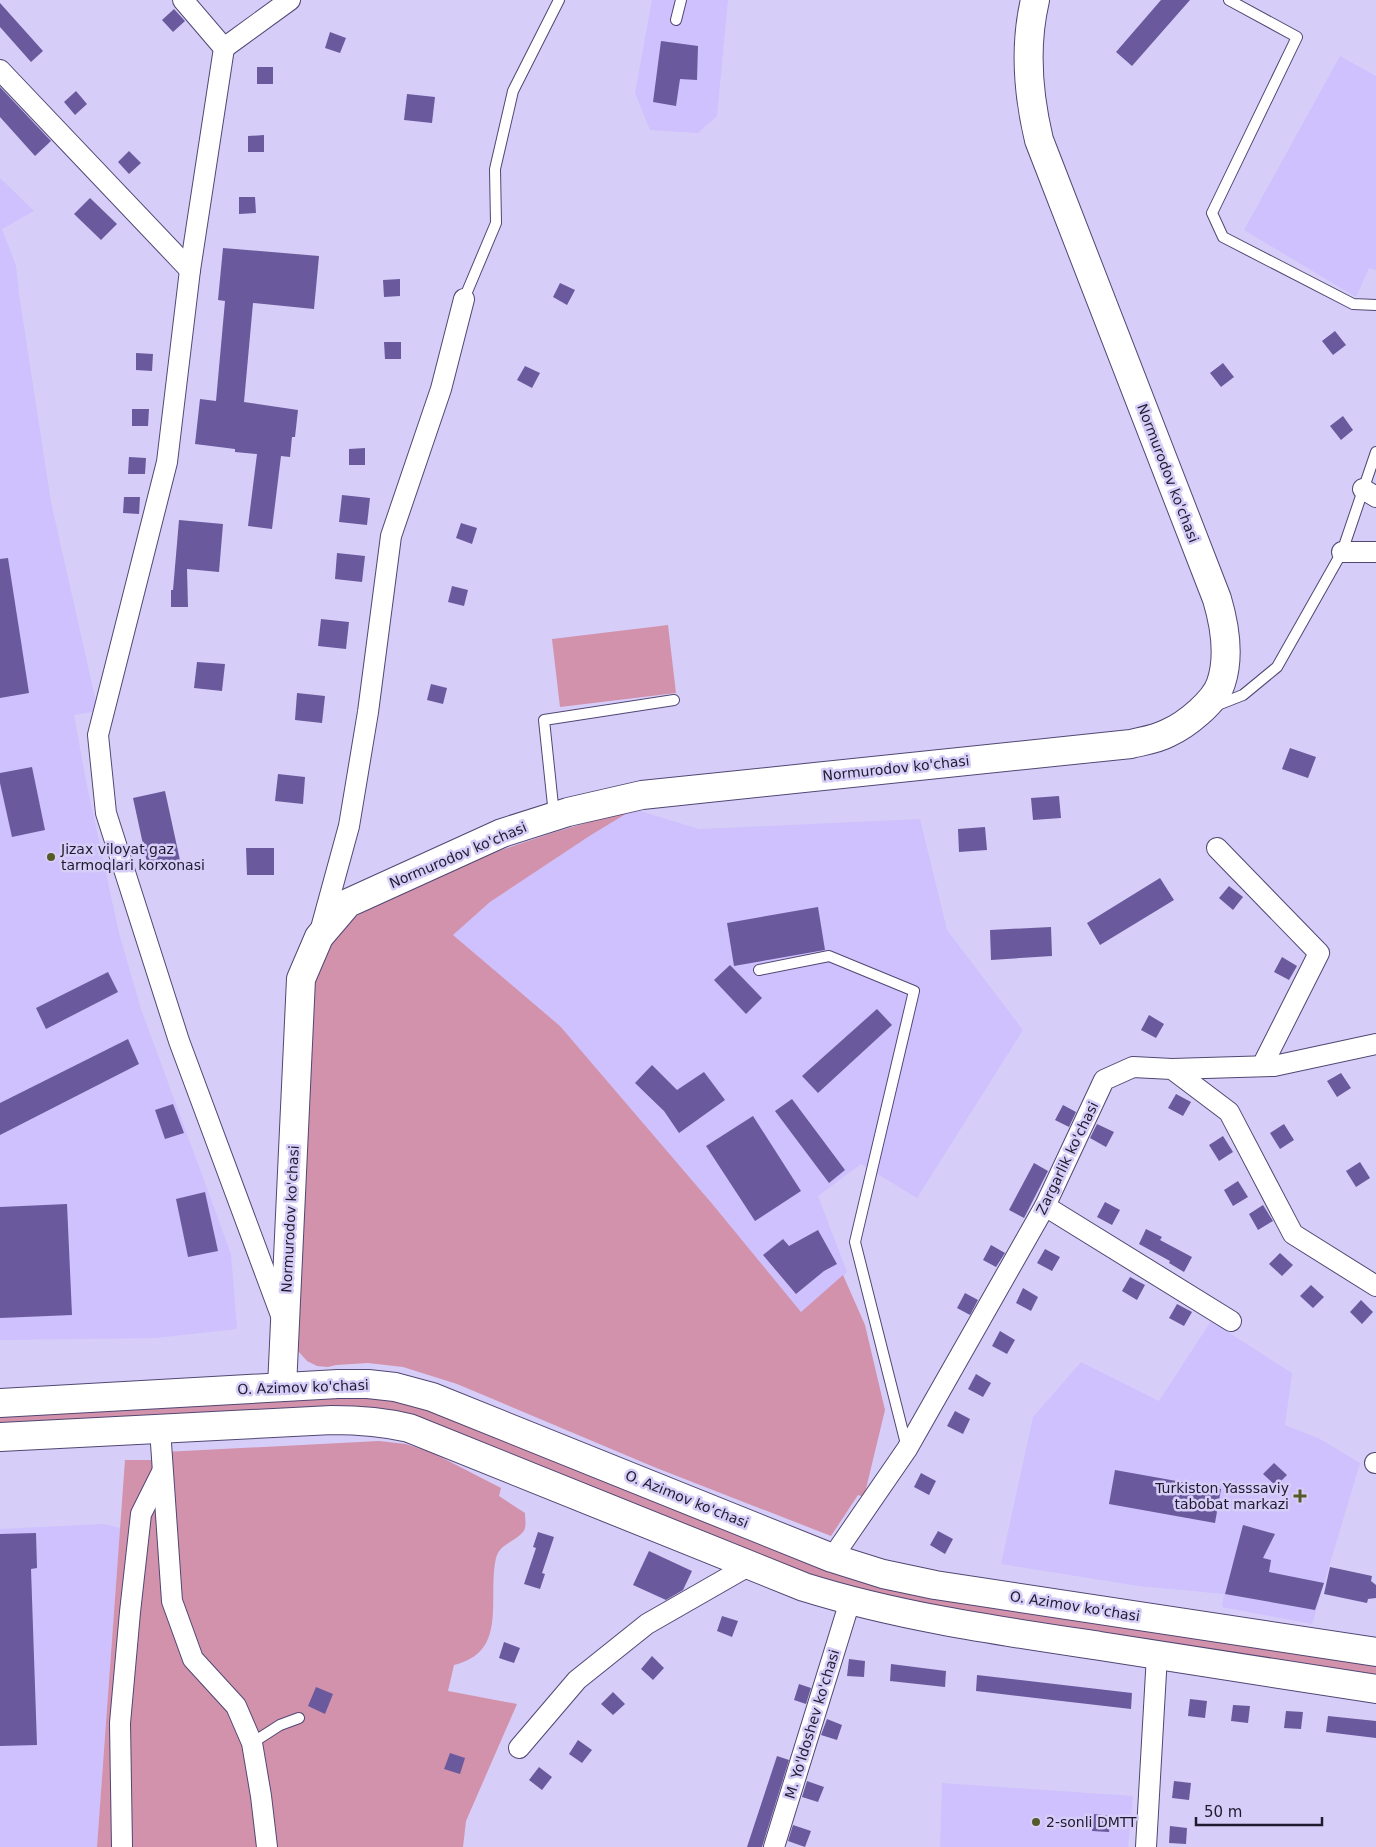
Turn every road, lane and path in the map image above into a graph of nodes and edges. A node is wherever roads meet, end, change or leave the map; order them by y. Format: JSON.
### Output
{"nodes":[{"id":1,"x":183,"y":0,"type":"edge"},
{"id":2,"x":290,"y":0,"type":"edge"},
{"id":3,"x":559,"y":0,"type":"edge"},
{"id":4,"x":681,"y":0,"type":"edge"},
{"id":5,"x":1035,"y":0,"type":"edge"},
{"id":6,"x":1230,"y":0,"type":"edge"},
{"id":7,"x":676,"y":20,"type":"dead end"},
{"id":8,"x":224,"y":48,"type":"junction"},
{"id":9,"x":0,"y":70,"type":"edge"},
{"id":10,"x":190,"y":270,"type":"junction"},
{"id":11,"x":464,"y":299,"type":"joint"},
{"id":12,"x":1376,"y":305,"type":"edge"},
{"id":13,"x":1376,"y":452,"type":"edge"},
{"id":14,"x":1370,"y":493,"type":"edge"},
{"id":15,"x":1342,"y":552,"type":"junction"},
{"id":16,"x":1376,"y":552,"type":"edge"},
{"id":17,"x":674,"y":700,"type":"dead end"},
{"id":18,"x":1195,"y":715,"type":"junction"},
{"id":19,"x":554,"y":816,"type":"junction"},
{"id":20,"x":1217,"y":848,"type":"dead end"},
{"id":21,"x":319,"y":937,"type":"junction"},
{"id":22,"x":759,"y":970,"type":"dead end"},
{"id":23,"x":1376,"y":1044,"type":"edge"},
{"id":24,"x":1262,"y":1066,"type":"junction"},
{"id":25,"x":1172,"y":1069,"type":"junction"},
{"id":26,"x":1045,"y":1206,"type":"junction"},
{"id":27,"x":1376,"y":1286,"type":"edge"},
{"id":28,"x":1231,"y":1321,"type":"dead end"},
{"id":29,"x":285,"y":1327,"type":"junction"},
{"id":30,"x":282,"y":1387,"type":"junction"},
{"id":31,"x":0,"y":1403,"type":"edge"},
{"id":32,"x":160,"y":1429,"type":"junction"},
{"id":33,"x":0,"y":1437,"type":"edge"},
{"id":34,"x":907,"y":1449,"type":"junction"},
{"id":35,"x":162,"y":1472,"type":"junction"},
{"id":36,"x":832,"y":1558,"type":"junction"},
{"id":37,"x":750,"y":1565,"type":"junction"},
{"id":38,"x":850,"y":1601,"type":"junction"},
{"id":39,"x":1376,"y":1652,"type":"edge"},
{"id":40,"x":1157,"y":1654,"type":"junction"},
{"id":41,"x":1376,"y":1689,"type":"edge"},
{"id":42,"x":299,"y":1718,"type":"dead end"},
{"id":43,"x":252,"y":1743,"type":"junction"},
{"id":44,"x":519,"y":1748,"type":"dead end"},
{"id":45,"x":122,"y":1847,"type":"edge"},
{"id":46,"x":267,"y":1847,"type":"edge"},
{"id":47,"x":774,"y":1847,"type":"edge"},
{"id":48,"x":1146,"y":1847,"type":"edge"}],
"edges":[{"from":1,"to":8,"type":"street"},
{"from":2,"to":8,"type":"street"},
{"from":3,"to":11,"type":"lane"},
{"from":4,"to":7,"type":"lane"},
{"from":5,"to":18,"type":"main road","name":"Normurodov ko'chasi"},
{"from":6,"to":12,"type":"lane"},
{"from":8,"to":10,"type":"street"},
{"from":9,"to":10,"type":"street"},
{"from":10,"to":29,"type":"street"},
{"from":11,"to":21,"type":"street"},
{"from":13,"to":14,"type":"lane"},
{"from":14,"to":15,"type":"lane"},
{"from":15,"to":16,"type":"street"},
{"from":15,"to":18,"type":"lane"},
{"from":17,"to":19,"type":"lane"},
{"from":18,"to":19,"type":"main road","name":"Normurodov ko'chasi"},
{"from":19,"to":21,"type":"main road","name":"Normurodov ko'chasi"},
{"from":20,"to":24,"type":"street"},
{"from":21,"to":29,"type":"main road","name":"Normurodov ko'chasi"},
{"from":22,"to":34,"type":"lane"},
{"from":23,"to":24,"type":"street","name":"Zargarlik ko'chasi"},
{"from":24,"to":25,"type":"street","name":"Zargarlik ko'chasi"},
{"from":25,"to":26,"type":"street","name":"Zargarlik ko'chasi"},
{"from":25,"to":27,"type":"street"},
{"from":26,"to":28,"type":"street"},
{"from":26,"to":34,"type":"street","name":"Zargarlik ko'chasi"},
{"from":29,"to":30,"type":"main road","name":"Normurodov ko'chasi"},
{"from":30,"to":31,"type":"main road","name":"O. Azimov ko'chasi"},
{"from":30,"to":36,"type":"main road","name":"O. Azimov ko'chasi"},
{"from":32,"to":33,"type":"main road"},
{"from":32,"to":35,"type":"street"},
{"from":32,"to":37,"type":"main road"},
{"from":34,"to":36,"type":"street","name":"Zargarlik ko'chasi"},
{"from":35,"to":43,"type":"street"},
{"from":35,"to":45,"type":"street"},
{"from":36,"to":39,"type":"main road","name":"O. Azimov ko'chasi"},
{"from":37,"to":38,"type":"main road"},
{"from":37,"to":44,"type":"street"},
{"from":38,"to":40,"type":"main road"},
{"from":38,"to":47,"type":"street","name":"M. Yo'ldoshev ko'chasi"},
{"from":40,"to":41,"type":"main road"},
{"from":40,"to":48,"type":"street"},
{"from":42,"to":43,"type":"lane"},
{"from":43,"to":46,"type":"street"}]}
